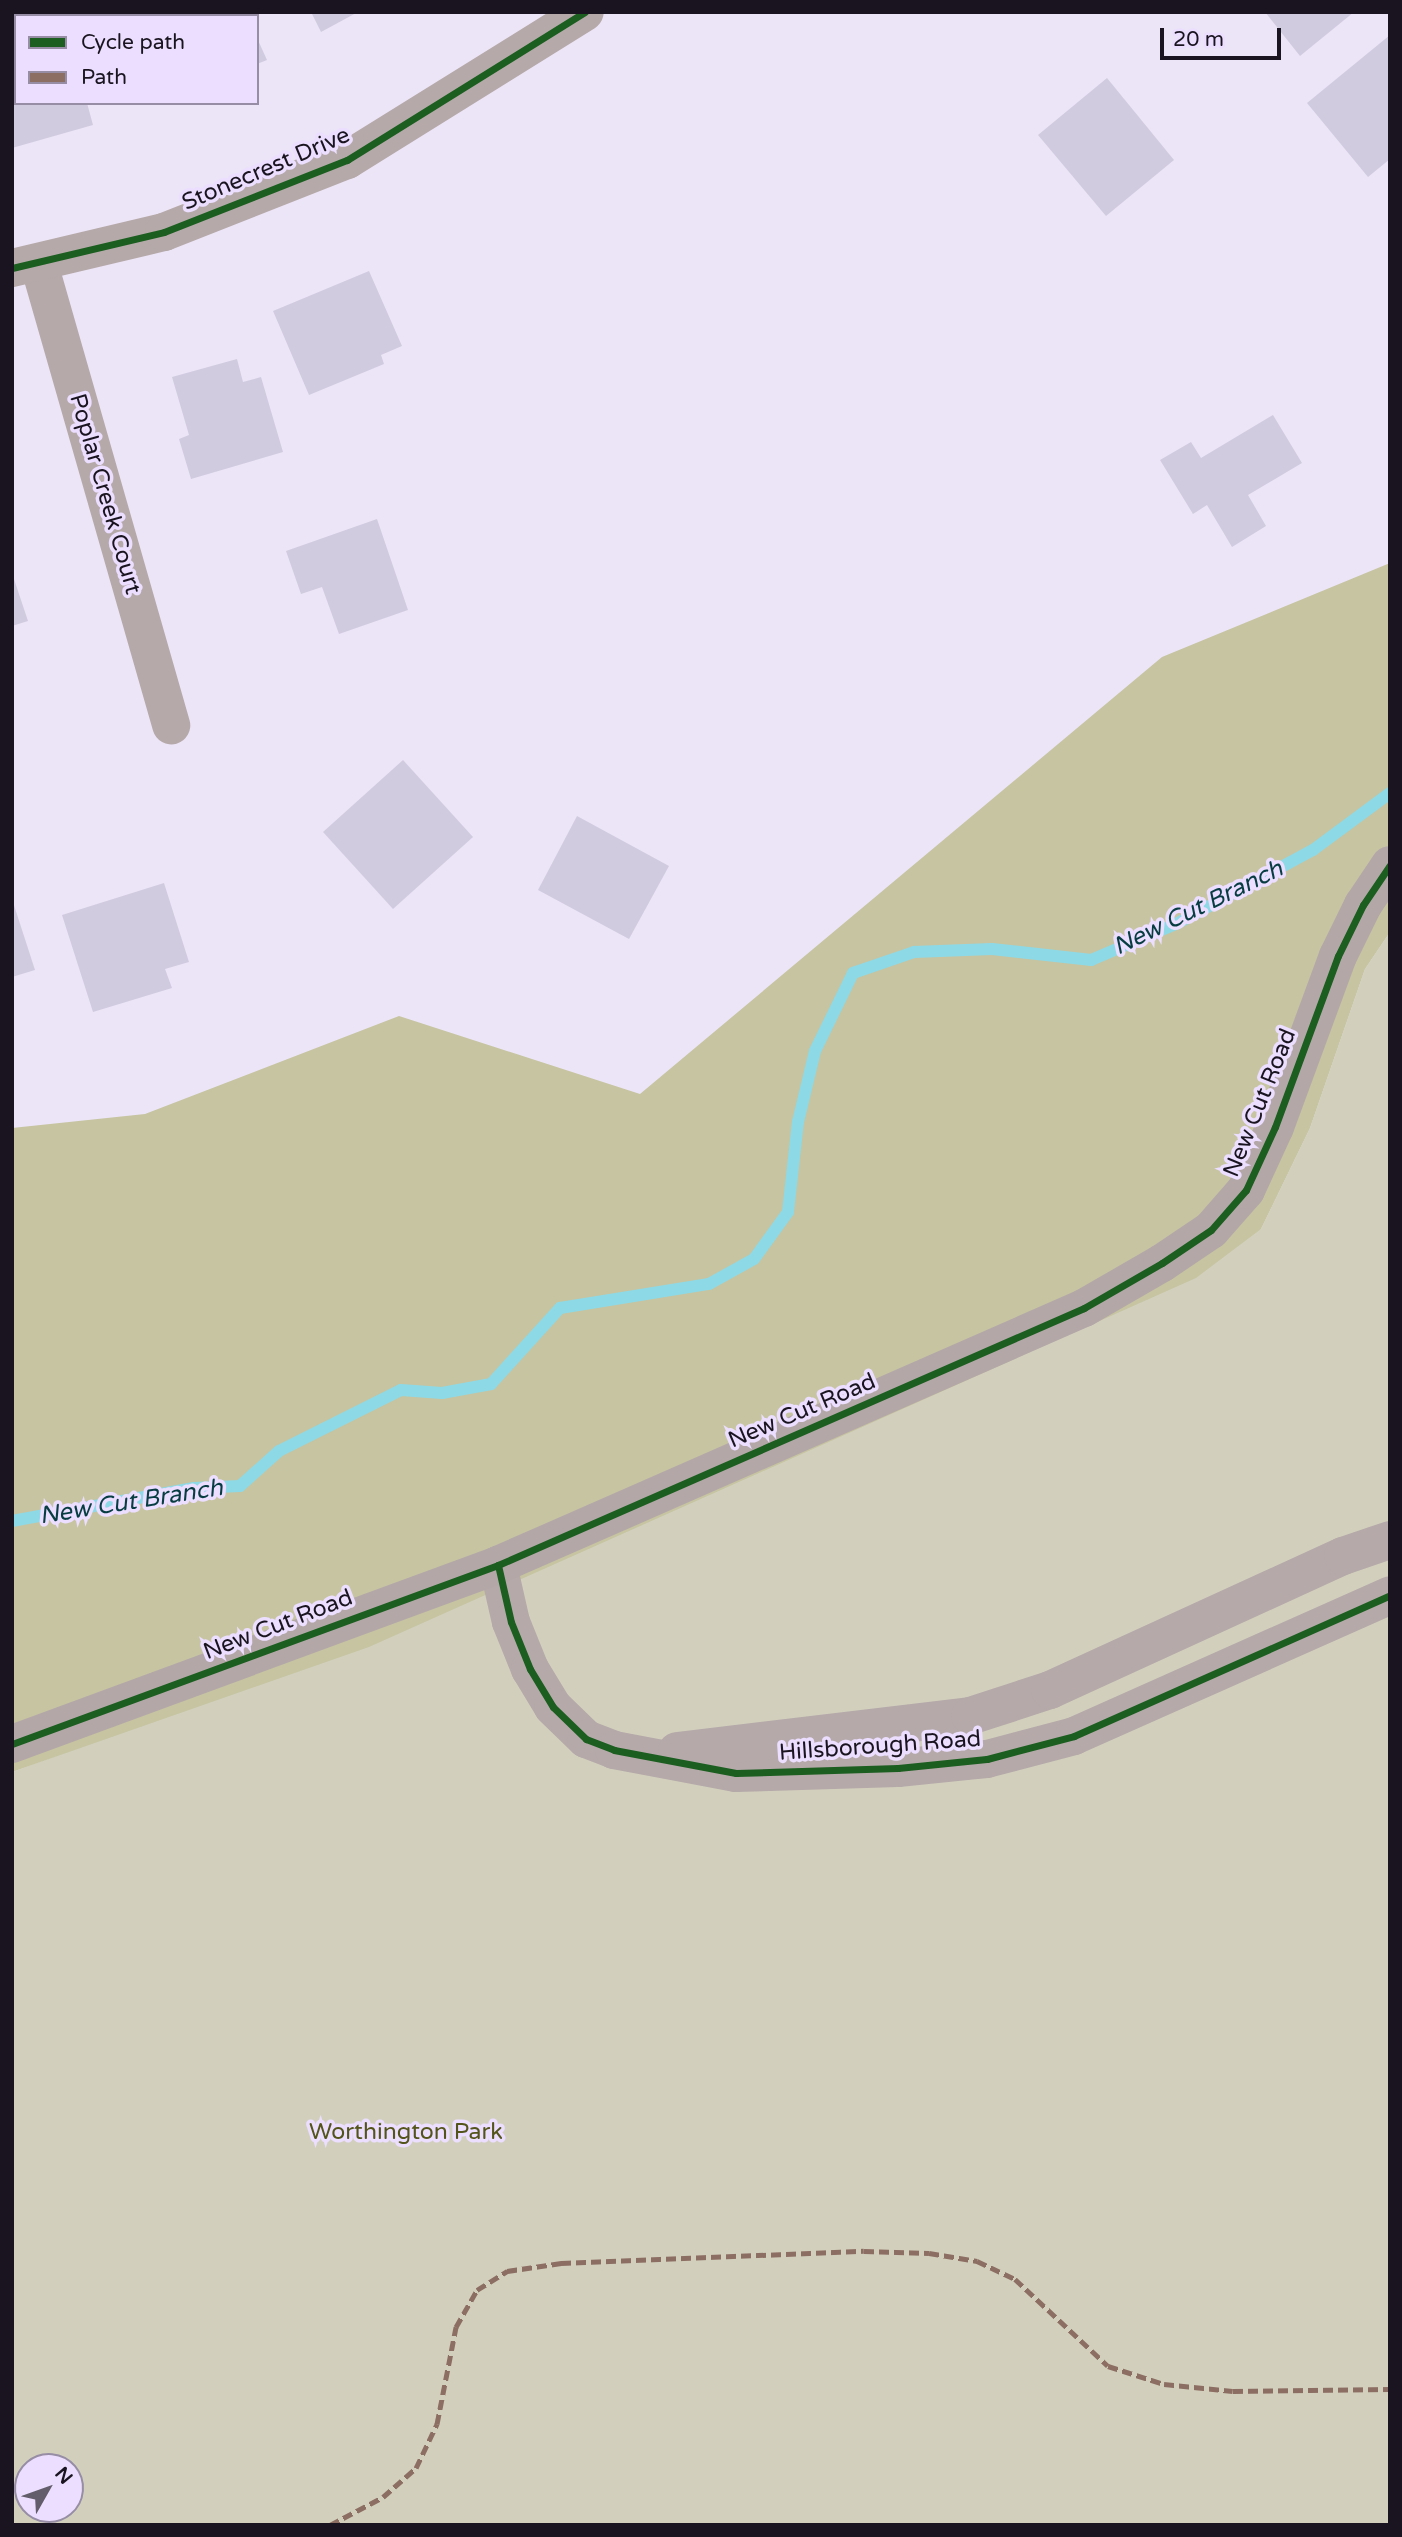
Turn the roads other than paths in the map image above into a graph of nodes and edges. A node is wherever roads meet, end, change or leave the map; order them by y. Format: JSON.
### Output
{"nodes":[{"id":1,"x":585,"y":12,"type":"edge"},
{"id":2,"x":25,"y":266,"type":"edge"},
{"id":3,"x":171,"y":724,"type":"dead end"},
{"id":4,"x":1390,"y":865,"type":"edge"},
{"id":5,"x":1390,"y":1540,"type":"edge"},
{"id":6,"x":498,"y":1565,"type":"junction"},
{"id":7,"x":1390,"y":1595,"type":"edge"},
{"id":8,"x":12,"y":1744,"type":"edge"},
{"id":9,"x":645,"y":1755,"type":"junction"}],
"edges":[{"from":1,"to":2,"type":"street","name":"Stonecrest Drive"},
{"from":2,"to":3,"type":"street","name":"Poplar Creek Court"},
{"from":4,"to":6,"type":"street","name":"New Cut Road"},
{"from":5,"to":9,"type":"street","name":"Hillsborough Road"},
{"from":6,"to":8,"type":"street","name":"New Cut Road"},
{"from":6,"to":9,"type":"street","name":"Hillsborough Road"},
{"from":7,"to":9,"type":"street","name":"Hillsborough Road"}]}
